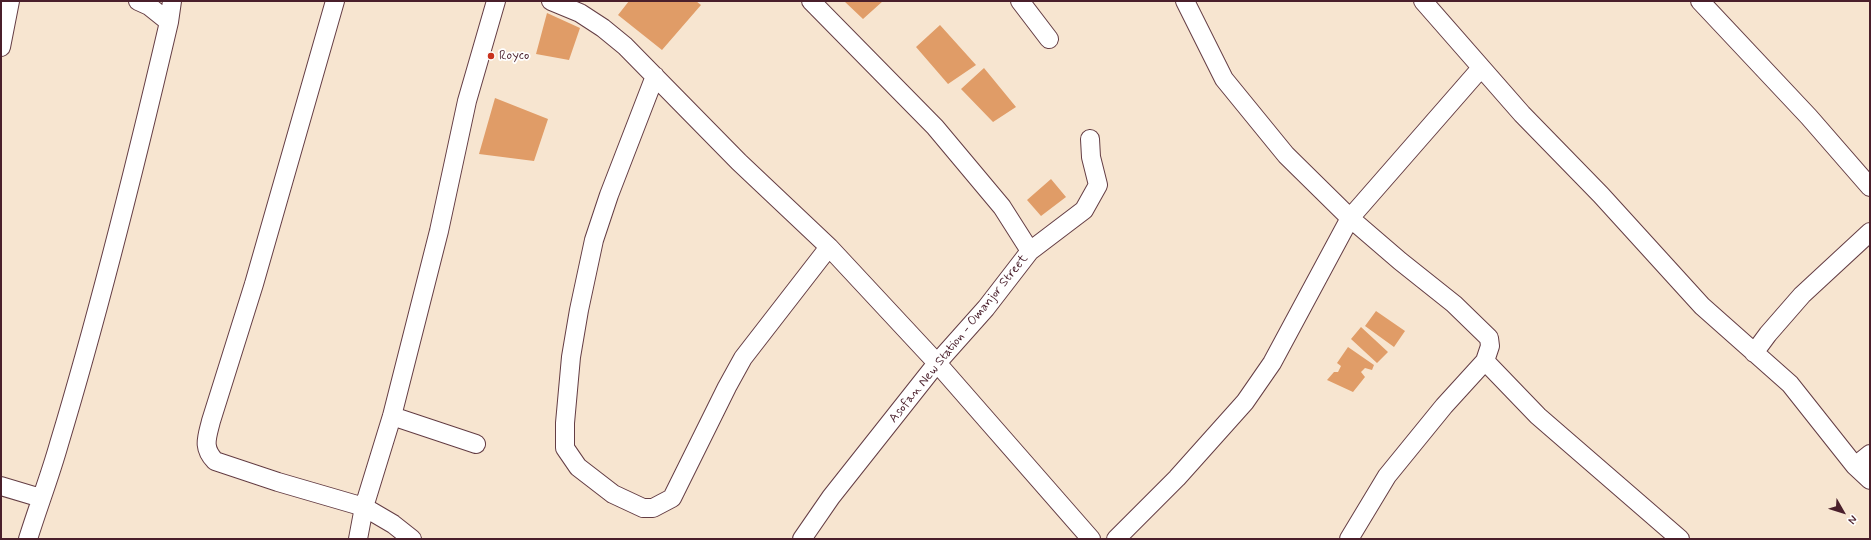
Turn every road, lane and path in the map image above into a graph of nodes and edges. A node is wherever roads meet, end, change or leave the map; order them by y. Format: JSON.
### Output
{"nodes":[{"id":1,"x":10,"y":1,"type":"edge"},
{"id":2,"x":138,"y":1,"type":"edge"},
{"id":3,"x":172,"y":1,"type":"edge"},
{"id":4,"x":335,"y":1,"type":"edge"},
{"id":5,"x":496,"y":1,"type":"edge"},
{"id":6,"x":551,"y":1,"type":"edge"},
{"id":7,"x":811,"y":1,"type":"edge"},
{"id":8,"x":1020,"y":1,"type":"edge"},
{"id":9,"x":1186,"y":1,"type":"edge"},
{"id":10,"x":1423,"y":1,"type":"edge"},
{"id":11,"x":1700,"y":1,"type":"edge"},
{"id":12,"x":169,"y":22,"type":"junction"},
{"id":13,"x":1049,"y":40,"type":"dead end"},
{"id":14,"x":1,"y":46,"type":"edge"},
{"id":15,"x":1481,"y":68,"type":"junction"},
{"id":16,"x":655,"y":76,"type":"junction"},
{"id":17,"x":1090,"y":139,"type":"dead end"},
{"id":18,"x":1870,"y":187,"type":"edge"},
{"id":19,"x":1350,"y":218,"type":"junction"},
{"id":20,"x":1870,"y":232,"type":"edge"},
{"id":21,"x":829,"y":247,"type":"junction"},
{"id":22,"x":1030,"y":251,"type":"junction"},
{"id":23,"x":1754,"y":353,"type":"junction"},
{"id":24,"x":1485,"y":361,"type":"junction"},
{"id":25,"x":937,"y":363,"type":"junction"},
{"id":26,"x":392,"y":416,"type":"junction"},
{"id":27,"x":476,"y":444,"type":"dead end"},
{"id":28,"x":1870,"y":454,"type":"edge"},
{"id":29,"x":1855,"y":466,"type":"junction"},
{"id":30,"x":1870,"y":480,"type":"edge"},
{"id":31,"x":1,"y":486,"type":"edge"},
{"id":32,"x":41,"y":498,"type":"junction"},
{"id":33,"x":364,"y":507,"type":"junction"},
{"id":34,"x":28,"y":539,"type":"edge"},
{"id":35,"x":358,"y":539,"type":"edge"},
{"id":36,"x":412,"y":539,"type":"edge"},
{"id":37,"x":802,"y":539,"type":"edge"},
{"id":38,"x":1091,"y":539,"type":"edge"},
{"id":39,"x":1116,"y":539,"type":"edge"},
{"id":40,"x":1349,"y":539,"type":"edge"},
{"id":41,"x":1680,"y":539,"type":"edge"}],
"edges":[{"from":1,"to":14,"type":"street"},
{"from":2,"to":12,"type":"street"},
{"from":3,"to":12,"type":"street"},
{"from":4,"to":33,"type":"street"},
{"from":5,"to":26,"type":"street"},
{"from":6,"to":16,"type":"street"},
{"from":7,"to":22,"type":"street","name":"Asofan New Station - Omanjor Street"},
{"from":8,"to":13,"type":"street"},
{"from":9,"to":19,"type":"street"},
{"from":10,"to":15,"type":"street"},
{"from":11,"to":18,"type":"street"},
{"from":12,"to":32,"type":"street"},
{"from":15,"to":19,"type":"street"},
{"from":15,"to":23,"type":"street"},
{"from":16,"to":21,"type":"street"},
{"from":16,"to":21,"type":"street"},
{"from":17,"to":22,"type":"street"},
{"from":19,"to":24,"type":"street"},
{"from":19,"to":39,"type":"street"},
{"from":20,"to":23,"type":"street"},
{"from":21,"to":25,"type":"street"},
{"from":22,"to":25,"type":"street","name":"Asofan New Station - Omanjor Street"},
{"from":23,"to":29,"type":"street"},
{"from":24,"to":40,"type":"street"},
{"from":24,"to":41,"type":"street"},
{"from":25,"to":37,"type":"street","name":"Asofan New Station - Omanjor Street"},
{"from":25,"to":38,"type":"street"},
{"from":26,"to":27,"type":"street"},
{"from":26,"to":33,"type":"street"},
{"from":28,"to":29,"type":"street"},
{"from":29,"to":30,"type":"street"},
{"from":31,"to":32,"type":"street"},
{"from":32,"to":34,"type":"street"},
{"from":33,"to":35,"type":"street"},
{"from":33,"to":36,"type":"street"}]}
